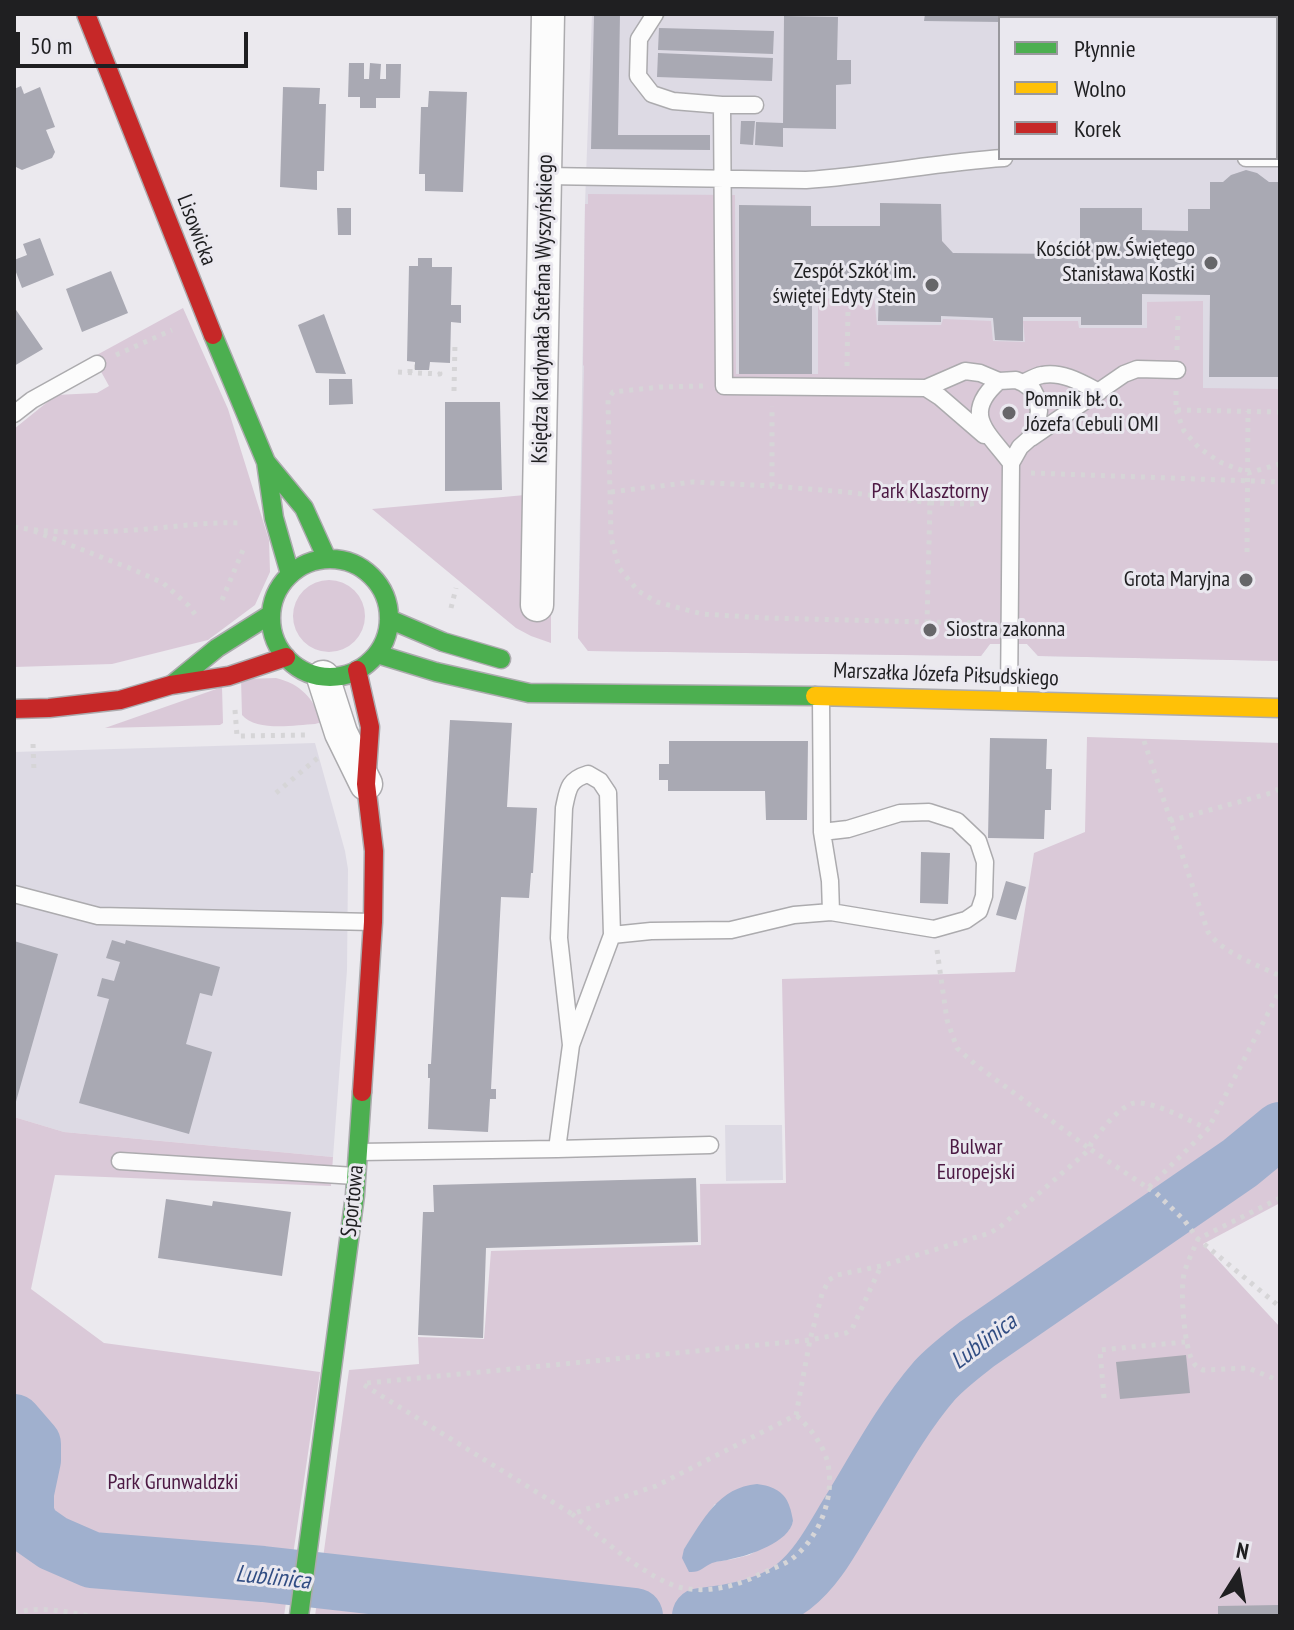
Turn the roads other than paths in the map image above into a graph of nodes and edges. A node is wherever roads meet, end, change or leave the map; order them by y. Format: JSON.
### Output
{"nodes":[{"id":1,"x":86,"y":14,"type":"edge"},
{"id":2,"x":548,"y":14,"type":"edge"},
{"id":3,"x":655,"y":14,"type":"edge"},
{"id":4,"x":722,"y":105,"type":"junction"},
{"id":5,"x":755,"y":105,"type":"dead end"},
{"id":6,"x":998,"y":158,"type":"edge"},
{"id":7,"x":545,"y":176,"type":"junction"},
{"id":8,"x":722,"y":179,"type":"junction"},
{"id":9,"x":97,"y":364,"type":"road end"},
{"id":10,"x":1177,"y":370,"type":"road end"},
{"id":11,"x":999,"y":381,"type":"junction"},
{"id":12,"x":1023,"y":383,"type":"junction"},
{"id":13,"x":926,"y":388,"type":"junction"},
{"id":14,"x":1099,"y":392,"type":"junction"},
{"id":15,"x":14,"y":414,"type":"edge"},
{"id":16,"x":1029,"y":439,"type":"junction"},
{"id":17,"x":990,"y":440,"type":"junction"},
{"id":18,"x":266,"y":462,"type":"junction"},
{"id":19,"x":1010,"y":468,"type":"junction"},
{"id":20,"x":327,"y":559,"type":"junction"},
{"id":21,"x":290,"y":574,"type":"junction"},
{"id":22,"x":537,"y":605,"type":"dead end"},
{"id":23,"x":271,"y":614,"type":"junction"},
{"id":24,"x":389,"y":619,"type":"junction"},
{"id":25,"x":377,"y":654,"type":"junction"},
{"id":26,"x":286,"y":657,"type":"junction"},
{"id":27,"x":512,"y":662,"type":"dead end"},
{"id":28,"x":357,"y":670,"type":"junction"},
{"id":29,"x":554,"y":676,"type":"dead end"},
{"id":30,"x":323,"y":677,"type":"junction"},
{"id":31,"x":171,"y":685,"type":"junction"},
{"id":32,"x":610,"y":694,"type":"junction"},
{"id":33,"x":821,"y":696,"type":"junction"},
{"id":34,"x":1009,"y":701,"type":"junction"},
{"id":35,"x":1280,"y":708,"type":"edge"},
{"id":36,"x":14,"y":709,"type":"edge"},
{"id":37,"x":366,"y":784,"type":"junction"},
{"id":38,"x":822,"y":832,"type":"junction"},
{"id":39,"x":14,"y":894,"type":"edge"},
{"id":40,"x":831,"y":912,"type":"junction"},
{"id":41,"x":373,"y":922,"type":"junction"},
{"id":42,"x":612,"y":935,"type":"junction"},
{"id":43,"x":571,"y":1045,"type":"junction"},
{"id":44,"x":710,"y":1145,"type":"dead end"},
{"id":45,"x":557,"y":1149,"type":"junction"},
{"id":46,"x":358,"y":1152,"type":"junction"},
{"id":47,"x":120,"y":1161,"type":"dead end"},
{"id":48,"x":356,"y":1176,"type":"junction"},
{"id":49,"x":299,"y":1616,"type":"edge"}],
"edges":[{"from":1,"to":18,"type":"main road","name":"Lisowicka"},
{"from":2,"to":7,"type":"street","name":"Księdza Kardynała Stefana Wyszyńskiego"},
{"from":3,"to":4,"type":"lane"},
{"from":4,"to":5,"type":"lane"},
{"from":4,"to":8,"type":"lane"},
{"from":6,"to":8,"type":"lane"},
{"from":7,"to":8,"type":"lane"},
{"from":7,"to":22,"type":"street","name":"Księdza Kardynała Stefana Wyszyńskiego"},
{"from":8,"to":13,"type":"lane"},
{"from":9,"to":15,"type":"lane"},
{"from":10,"to":14,"type":"lane"},
{"from":11,"to":12,"type":"lane"},
{"from":11,"to":13,"type":"lane"},
{"from":11,"to":17,"type":"lane"},
{"from":12,"to":14,"type":"lane"},
{"from":12,"to":16,"type":"lane"},
{"from":13,"to":17,"type":"lane"},
{"from":14,"to":16,"type":"lane"},
{"from":16,"to":19,"type":"lane"},
{"from":17,"to":19,"type":"lane"},
{"from":18,"to":20,"type":"main road","name":"Lisowicka"},
{"from":18,"to":21,"type":"main road","name":"Lisowicka"},
{"from":19,"to":34,"type":"lane"},
{"from":20,"to":21,"type":"main road"},
{"from":20,"to":24,"type":"main road"},
{"from":21,"to":23,"type":"main road"},
{"from":23,"to":26,"type":"main road"},
{"from":23,"to":31,"type":"main road"},
{"from":24,"to":25,"type":"main road"},
{"from":24,"to":27,"type":"main road"},
{"from":25,"to":28,"type":"main road"},
{"from":25,"to":32,"type":"main road","name":"Marszałka Józefa Piłsudskiego"},
{"from":26,"to":30,"type":"main road"},
{"from":26,"to":31,"type":"main road"},
{"from":28,"to":30,"type":"main road"},
{"from":28,"to":37,"type":"main road","name":"Sportowa"},
{"from":29,"to":32,"type":"main road","name":"Marszałka Józefa Piłsudskiego"},
{"from":30,"to":37,"type":"street","name":"Sportowa"},
{"from":31,"to":36,"type":"main road"},
{"from":32,"to":33,"type":"main road","name":"Marszałka Józefa Piłsudskiego"},
{"from":33,"to":34,"type":"main road","name":"Marszałka Józefa Piłsudskiego"},
{"from":33,"to":38,"type":"lane"},
{"from":34,"to":35,"type":"main road","name":"Marszałka Józefa Piłsudskiego"},
{"from":37,"to":41,"type":"main road","name":"Sportowa"},
{"from":38,"to":40,"type":"lane"},
{"from":38,"to":40,"type":"lane"},
{"from":39,"to":41,"type":"lane"},
{"from":40,"to":42,"type":"lane"},
{"from":41,"to":46,"type":"main road","name":"Sportowa"},
{"from":42,"to":43,"type":"lane"},
{"from":42,"to":43,"type":"lane"},
{"from":43,"to":45,"type":"lane"},
{"from":44,"to":45,"type":"lane"},
{"from":45,"to":46,"type":"lane"},
{"from":46,"to":48,"type":"main road","name":"Sportowa"},
{"from":47,"to":48,"type":"lane"},
{"from":48,"to":49,"type":"main road","name":"Sportowa"}]}
